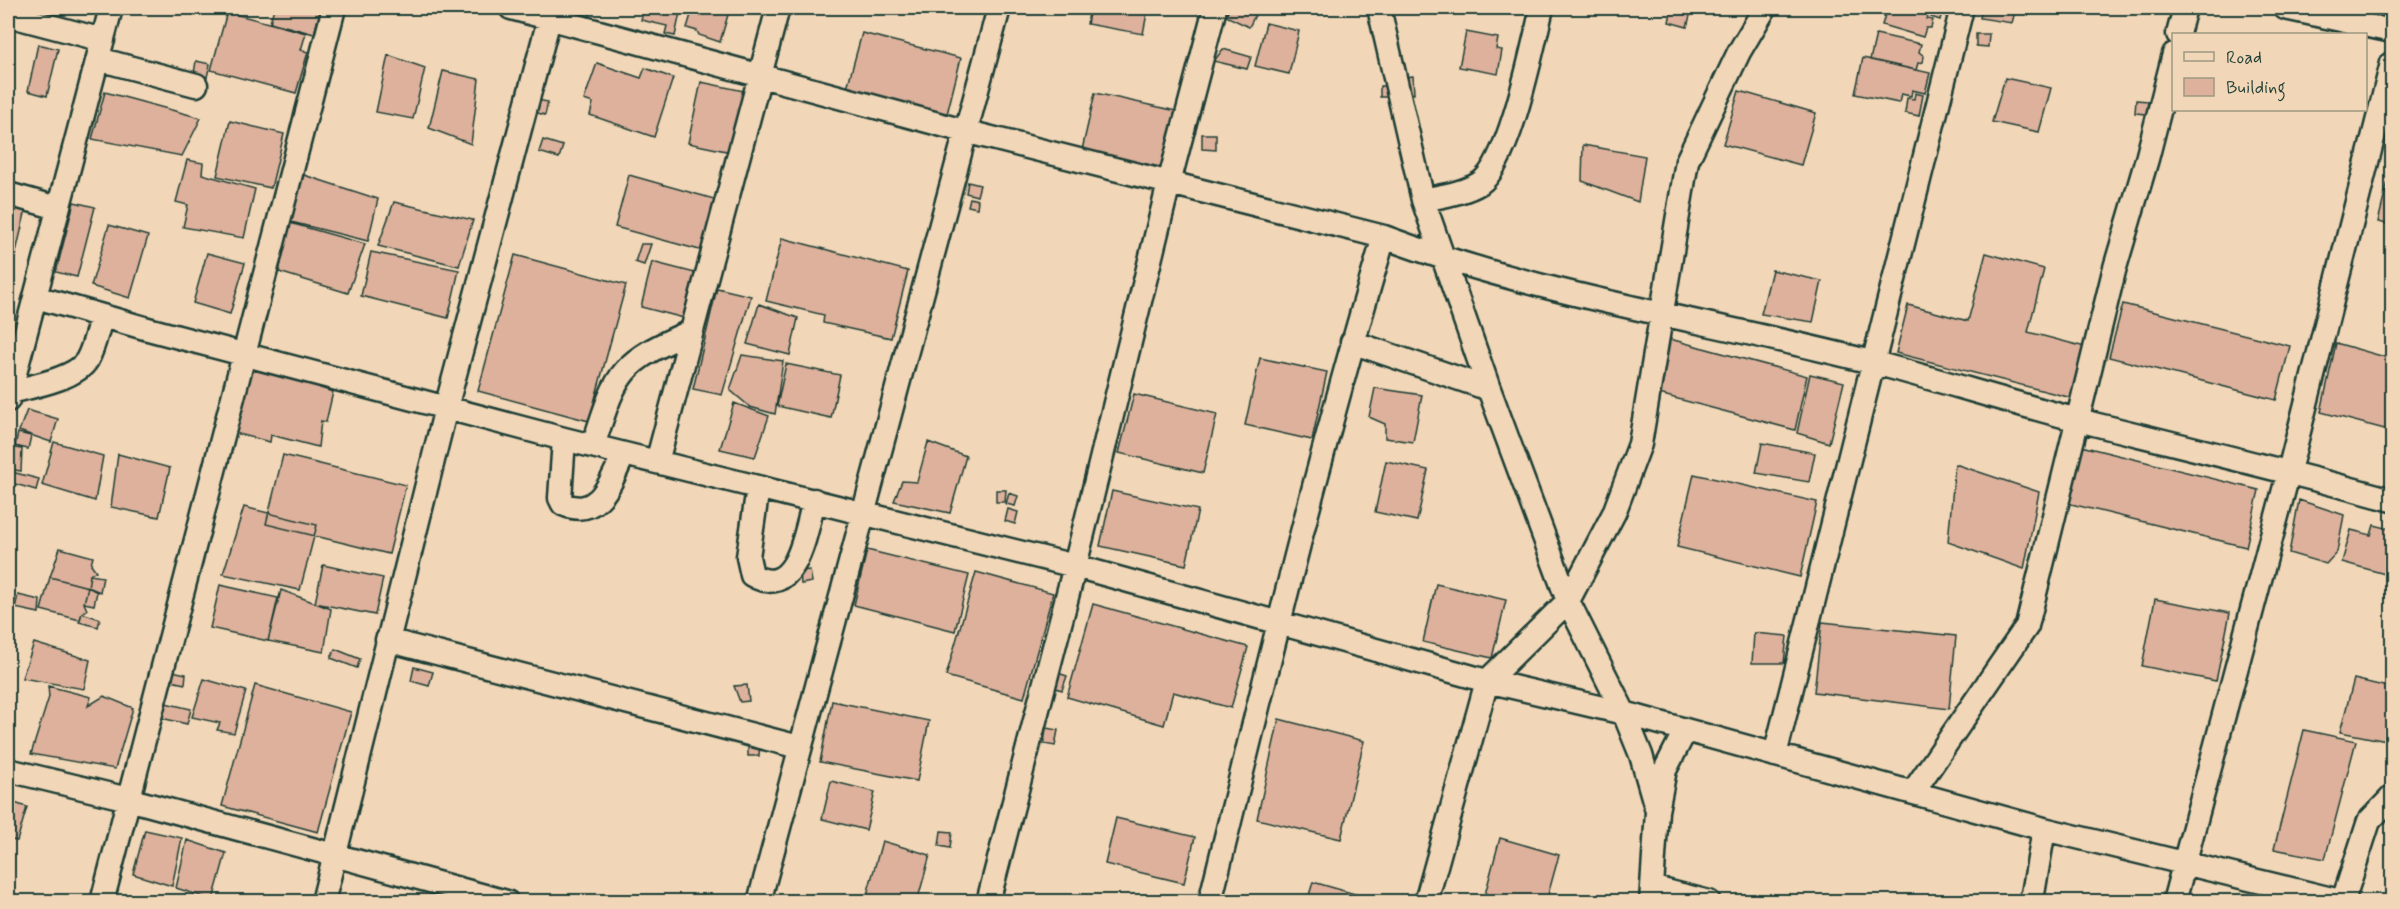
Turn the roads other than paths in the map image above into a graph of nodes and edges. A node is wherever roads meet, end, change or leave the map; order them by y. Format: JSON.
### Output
{"nodes":[{"id":1,"x":111,"y":8,"type":"edge"},
{"id":2,"x":334,"y":8,"type":"edge"},
{"id":3,"x":511,"y":8,"type":"edge"},
{"id":4,"x":778,"y":8,"type":"edge"},
{"id":5,"x":999,"y":8,"type":"edge"},
{"id":6,"x":1215,"y":8,"type":"edge"},
{"id":7,"x":1379,"y":8,"type":"edge"},
{"id":8,"x":1542,"y":8,"type":"edge"},
{"id":9,"x":1765,"y":8,"type":"edge"},
{"id":10,"x":1962,"y":8,"type":"edge"},
{"id":11,"x":2185,"y":8,"type":"edge"},
{"id":12,"x":2285,"y":8,"type":"edge"},
{"id":13,"x":550,"y":12,"type":"edge"},
{"id":14,"x":8,"y":15,"type":"edge"},
{"id":15,"x":2392,"y":31,"type":"edge"},
{"id":16,"x":2178,"y":33,"type":"edge"},
{"id":17,"x":100,"y":49,"type":"junction"},
{"id":18,"x":2172,"y":62,"type":"edge"},
{"id":19,"x":2392,"y":63,"type":"edge"},
{"id":20,"x":760,"y":75,"type":"junction"},
{"id":21,"x":196,"y":85,"type":"dead end"},
{"id":22,"x":964,"y":131,"type":"junction"},
{"id":23,"x":1169,"y":183,"type":"junction"},
{"id":24,"x":8,"y":194,"type":"edge"},
{"id":25,"x":1423,"y":200,"type":"junction"},
{"id":26,"x":58,"y":208,"type":"junction"},
{"id":27,"x":1384,"y":237,"type":"junction"},
{"id":28,"x":1443,"y":259,"type":"junction"},
{"id":29,"x":36,"y":297,"type":"junction"},
{"id":30,"x":1663,"y":314,"type":"junction"},
{"id":31,"x":102,"y":316,"type":"junction"},
{"id":32,"x":692,"y":331,"type":"junction"},
{"id":33,"x":1352,"y":342,"type":"junction"},
{"id":34,"x":246,"y":355,"type":"junction"},
{"id":35,"x":1871,"y":362,"type":"junction"},
{"id":36,"x":10,"y":388,"type":"edge"},
{"id":37,"x":1489,"y":389,"type":"junction"},
{"id":38,"x":446,"y":408,"type":"junction"},
{"id":39,"x":2077,"y":419,"type":"junction"},
{"id":40,"x":564,"y":439,"type":"junction"},
{"id":41,"x":593,"y":446,"type":"junction"},
{"id":42,"x":624,"y":454,"type":"junction"},
{"id":43,"x":657,"y":462,"type":"junction"},
{"id":44,"x":2289,"y":471,"type":"junction"},
{"id":45,"x":758,"y":487,"type":"junction"},
{"id":46,"x":814,"y":500,"type":"junction"},
{"id":47,"x":2392,"y":500,"type":"edge"},
{"id":48,"x":864,"y":512,"type":"junction"},
{"id":49,"x":1075,"y":566,"type":"junction"},
{"id":50,"x":1568,"y":601,"type":"junction"},
{"id":51,"x":1278,"y":623,"type":"junction"},
{"id":52,"x":387,"y":640,"type":"junction"},
{"id":53,"x":1487,"y":681,"type":"junction"},
{"id":54,"x":1624,"y":714,"type":"junction"},
{"id":55,"x":1685,"y":731,"type":"junction"},
{"id":56,"x":799,"y":747,"type":"junction"},
{"id":57,"x":1775,"y":755,"type":"junction"},
{"id":58,"x":8,"y":770,"type":"edge"},
{"id":59,"x":1913,"y":792,"type":"junction"},
{"id":60,"x":2392,"y":797,"type":"edge"},
{"id":61,"x":128,"y":799,"type":"junction"},
{"id":62,"x":1657,"y":811,"type":"junction"},
{"id":63,"x":2044,"y":829,"type":"junction"},
{"id":64,"x":333,"y":854,"type":"junction"},
{"id":65,"x":2184,"y":862,"type":"junction"},
{"id":66,"x":1655,"y":897,"type":"edge"},
{"id":67,"x":2344,"y":901,"type":"edge"},
{"id":68,"x":102,"y":902,"type":"edge"},
{"id":69,"x":322,"y":902,"type":"edge"},
{"id":70,"x":507,"y":902,"type":"edge"},
{"id":71,"x":759,"y":902,"type":"edge"},
{"id":72,"x":988,"y":902,"type":"edge"},
{"id":73,"x":1210,"y":902,"type":"edge"},
{"id":74,"x":1426,"y":902,"type":"edge"},
{"id":75,"x":1709,"y":902,"type":"edge"},
{"id":76,"x":2029,"y":902,"type":"edge"},
{"id":77,"x":2174,"y":902,"type":"edge"}],
"edges":[{"from":1,"to":17,"type":"street"},
{"from":2,"to":34,"type":"street"},
{"from":3,"to":13,"type":"street"},
{"from":4,"to":20,"type":"street"},
{"from":5,"to":22,"type":"street"},
{"from":6,"to":23,"type":"street"},
{"from":7,"to":25,"type":"street"},
{"from":8,"to":25,"type":"street"},
{"from":9,"to":30,"type":"street"},
{"from":10,"to":35,"type":"street"},
{"from":11,"to":16,"type":"street"},
{"from":12,"to":15,"type":"street"},
{"from":13,"to":20,"type":"street"},
{"from":13,"to":38,"type":"street"},
{"from":14,"to":17,"type":"street"},
{"from":17,"to":21,"type":"street"},
{"from":17,"to":26,"type":"street"},
{"from":18,"to":39,"type":"street"},
{"from":19,"to":44,"type":"street"},
{"from":20,"to":22,"type":"street"},
{"from":20,"to":32,"type":"street"},
{"from":22,"to":23,"type":"street"},
{"from":22,"to":48,"type":"street"},
{"from":23,"to":27,"type":"street"},
{"from":23,"to":49,"type":"street"},
{"from":24,"to":26,"type":"street"},
{"from":25,"to":28,"type":"street"},
{"from":26,"to":29,"type":"street"},
{"from":27,"to":28,"type":"street"},
{"from":27,"to":33,"type":"street"},
{"from":28,"to":30,"type":"street"},
{"from":28,"to":37,"type":"street"},
{"from":29,"to":31,"type":"street"},
{"from":29,"to":36,"type":"street"},
{"from":30,"to":35,"type":"street"},
{"from":30,"to":50,"type":"street"},
{"from":31,"to":34,"type":"street"},
{"from":31,"to":36,"type":"street"},
{"from":32,"to":41,"type":"street"},
{"from":32,"to":43,"type":"street"},
{"from":33,"to":37,"type":"street"},
{"from":33,"to":51,"type":"street"},
{"from":34,"to":38,"type":"street"},
{"from":34,"to":61,"type":"street"},
{"from":35,"to":39,"type":"street"},
{"from":35,"to":57,"type":"street"},
{"from":37,"to":50,"type":"street"},
{"from":38,"to":40,"type":"street"},
{"from":38,"to":52,"type":"street"},
{"from":39,"to":44,"type":"street"},
{"from":39,"to":59,"type":"street"},
{"from":40,"to":41,"type":"street"},
{"from":40,"to":42,"type":"street"},
{"from":41,"to":42,"type":"street"},
{"from":42,"to":43,"type":"street"},
{"from":43,"to":45,"type":"street"},
{"from":44,"to":47,"type":"street"},
{"from":44,"to":65,"type":"street"},
{"from":45,"to":46,"type":"street"},
{"from":45,"to":46,"type":"street"},
{"from":46,"to":48,"type":"street"},
{"from":48,"to":49,"type":"street"},
{"from":48,"to":56,"type":"street"},
{"from":49,"to":51,"type":"street"},
{"from":49,"to":72,"type":"street"},
{"from":50,"to":53,"type":"street"},
{"from":50,"to":54,"type":"street"},
{"from":51,"to":53,"type":"street"},
{"from":51,"to":73,"type":"street"},
{"from":52,"to":56,"type":"street"},
{"from":52,"to":64,"type":"street"},
{"from":53,"to":54,"type":"street"},
{"from":53,"to":74,"type":"street"},
{"from":54,"to":55,"type":"street"},
{"from":54,"to":62,"type":"street"},
{"from":55,"to":57,"type":"street"},
{"from":55,"to":62,"type":"street"},
{"from":56,"to":71,"type":"street"},
{"from":57,"to":59,"type":"street"},
{"from":58,"to":61,"type":"street"},
{"from":59,"to":63,"type":"street"},
{"from":60,"to":67,"type":"street"},
{"from":61,"to":64,"type":"street"},
{"from":61,"to":68,"type":"street"},
{"from":62,"to":66,"type":"street"},
{"from":63,"to":65,"type":"street"},
{"from":63,"to":76,"type":"street"},
{"from":64,"to":69,"type":"street"},
{"from":64,"to":70,"type":"street"},
{"from":65,"to":67,"type":"street"},
{"from":65,"to":77,"type":"street"},
{"from":66,"to":75,"type":"street"}]}
